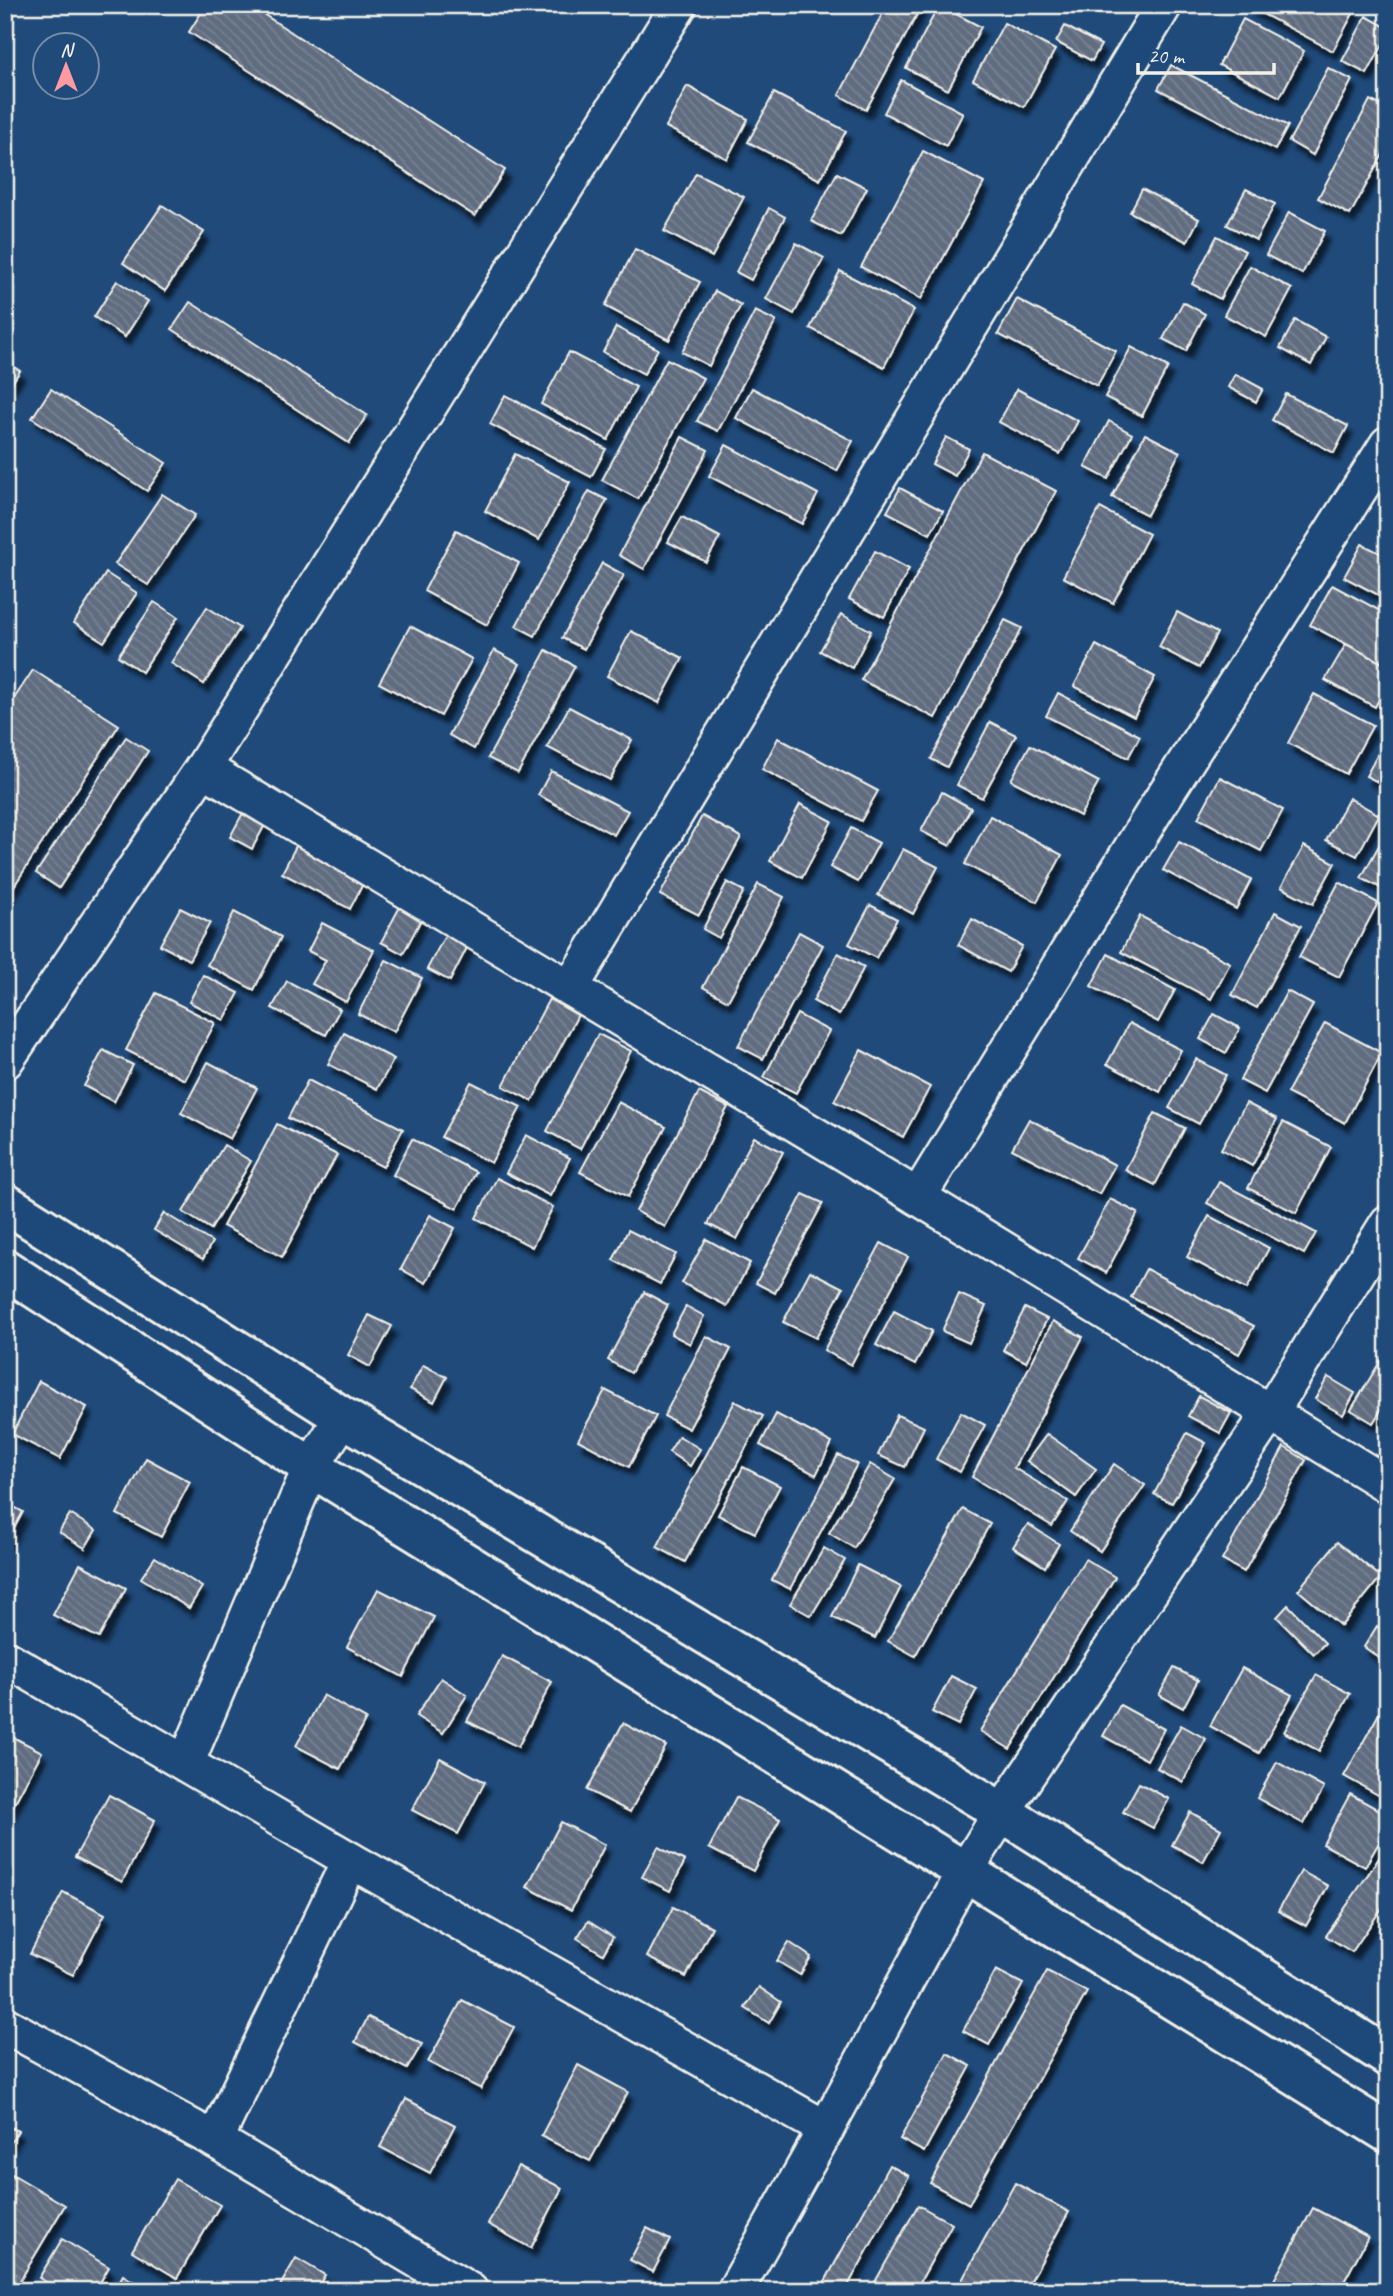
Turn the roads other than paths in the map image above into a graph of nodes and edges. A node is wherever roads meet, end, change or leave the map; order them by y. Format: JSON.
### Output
{"nodes":[{"id":1,"x":678,"y":5,"type":"edge"},
{"id":2,"x":1164,"y":5,"type":"edge"},
{"id":3,"x":1388,"y":444,"type":"edge"},
{"id":4,"x":203,"y":768,"type":"junction"},
{"id":5,"x":572,"y":987,"type":"junction"},
{"id":6,"x":5,"y":1061,"type":"edge"},
{"id":7,"x":918,"y":1197,"type":"junction"},
{"id":8,"x":5,"y":1203,"type":"edge"},
{"id":9,"x":1388,"y":1223,"type":"edge"},
{"id":10,"x":5,"y":1269,"type":"edge"},
{"id":11,"x":1270,"y":1413,"type":"junction"},
{"id":12,"x":343,"y":1417,"type":"junction"},
{"id":13,"x":311,"y":1467,"type":"junction"},
{"id":14,"x":1388,"y":1485,"type":"edge"},
{"id":15,"x":5,"y":1658,"type":"edge"},
{"id":16,"x":186,"y":1763,"type":"junction"},
{"id":17,"x":1002,"y":1812,"type":"junction"},
{"id":18,"x":350,"y":1860,"type":"junction"},
{"id":19,"x":966,"y":1870,"type":"junction"},
{"id":20,"x":5,"y":2025,"type":"edge"},
{"id":21,"x":1388,"y":2057,"type":"edge"},
{"id":22,"x":826,"y":2129,"type":"junction"},
{"id":23,"x":1388,"y":2133,"type":"edge"},
{"id":24,"x":215,"y":2140,"type":"junction"},
{"id":25,"x":470,"y":2291,"type":"edge"},
{"id":26,"x":735,"y":2291,"type":"edge"}],
"edges":[{"from":1,"to":4,"type":"street"},
{"from":2,"to":5,"type":"street"},
{"from":3,"to":7,"type":"street"},
{"from":4,"to":5,"type":"street"},
{"from":4,"to":6,"type":"street"},
{"from":5,"to":7,"type":"street"},
{"from":7,"to":11,"type":"street"},
{"from":8,"to":12,"type":"street"},
{"from":9,"to":11,"type":"street"},
{"from":10,"to":13,"type":"street"},
{"from":11,"to":14,"type":"street"},
{"from":11,"to":17,"type":"street"},
{"from":12,"to":13,"type":"street"},
{"from":12,"to":17,"type":"street"},
{"from":13,"to":16,"type":"street"},
{"from":13,"to":19,"type":"street"},
{"from":15,"to":16,"type":"street"},
{"from":16,"to":18,"type":"street"},
{"from":17,"to":19,"type":"street"},
{"from":17,"to":21,"type":"street"},
{"from":18,"to":22,"type":"street"},
{"from":18,"to":24,"type":"street"},
{"from":19,"to":22,"type":"street"},
{"from":19,"to":23,"type":"street"},
{"from":20,"to":24,"type":"street"},
{"from":22,"to":26,"type":"street"},
{"from":24,"to":25,"type":"street"}]}
